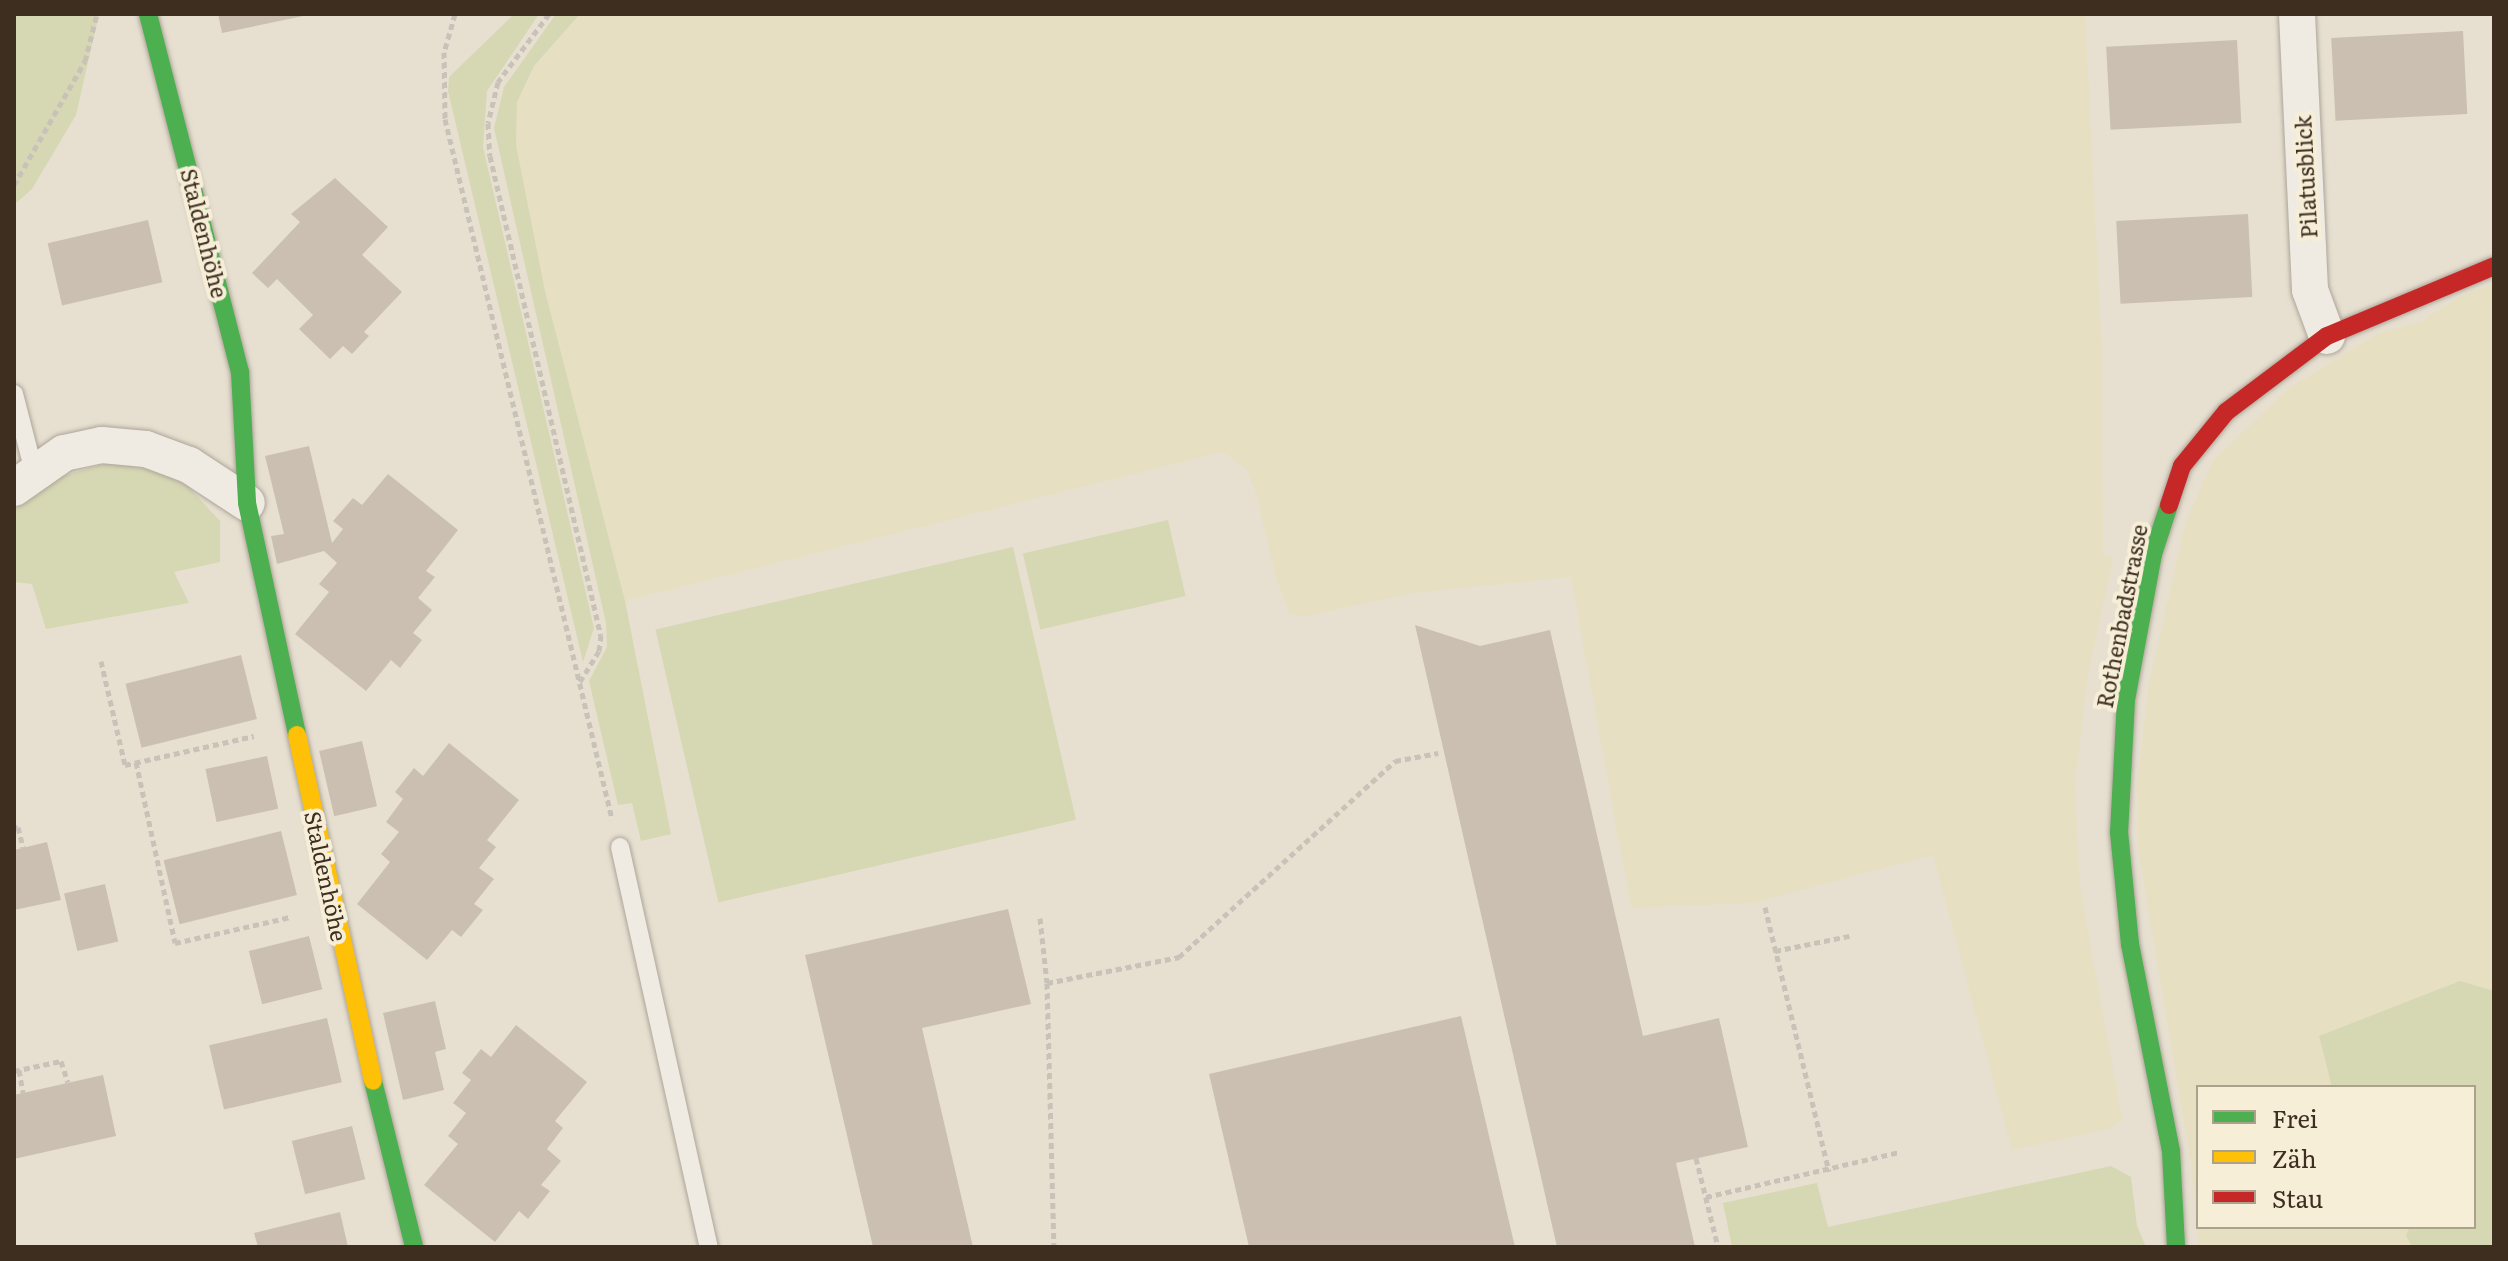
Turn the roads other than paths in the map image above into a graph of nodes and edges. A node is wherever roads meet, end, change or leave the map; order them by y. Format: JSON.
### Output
{"nodes":[{"id":1,"x":148,"y":14,"type":"edge"},
{"id":2,"x":2297,"y":14,"type":"edge"},
{"id":3,"x":2494,"y":266,"type":"edge"},
{"id":4,"x":2327,"y":336,"type":"junction"},
{"id":5,"x":14,"y":394,"type":"edge"},
{"id":6,"x":24,"y":480,"type":"edge"},
{"id":7,"x":247,"y":503,"type":"junction"},
{"id":8,"x":620,"y":847,"type":"road end"},
{"id":9,"x":414,"y":1247,"type":"edge"},
{"id":10,"x":709,"y":1247,"type":"edge"},
{"id":11,"x":2176,"y":1247,"type":"edge"}],
"edges":[{"from":1,"to":7,"type":"street","name":"Staldenhöhe"},
{"from":2,"to":4,"type":"street","name":"Pilatusblick"},
{"from":3,"to":4,"type":"street","name":"Rothenbadstrasse"},
{"from":4,"to":11,"type":"street","name":"Rothenbadstrasse"},
{"from":5,"to":6,"type":"lane"},
{"from":6,"to":7,"type":"street"},
{"from":7,"to":9,"type":"street","name":"Staldenhöhe"},
{"from":8,"to":10,"type":"lane"}]}
